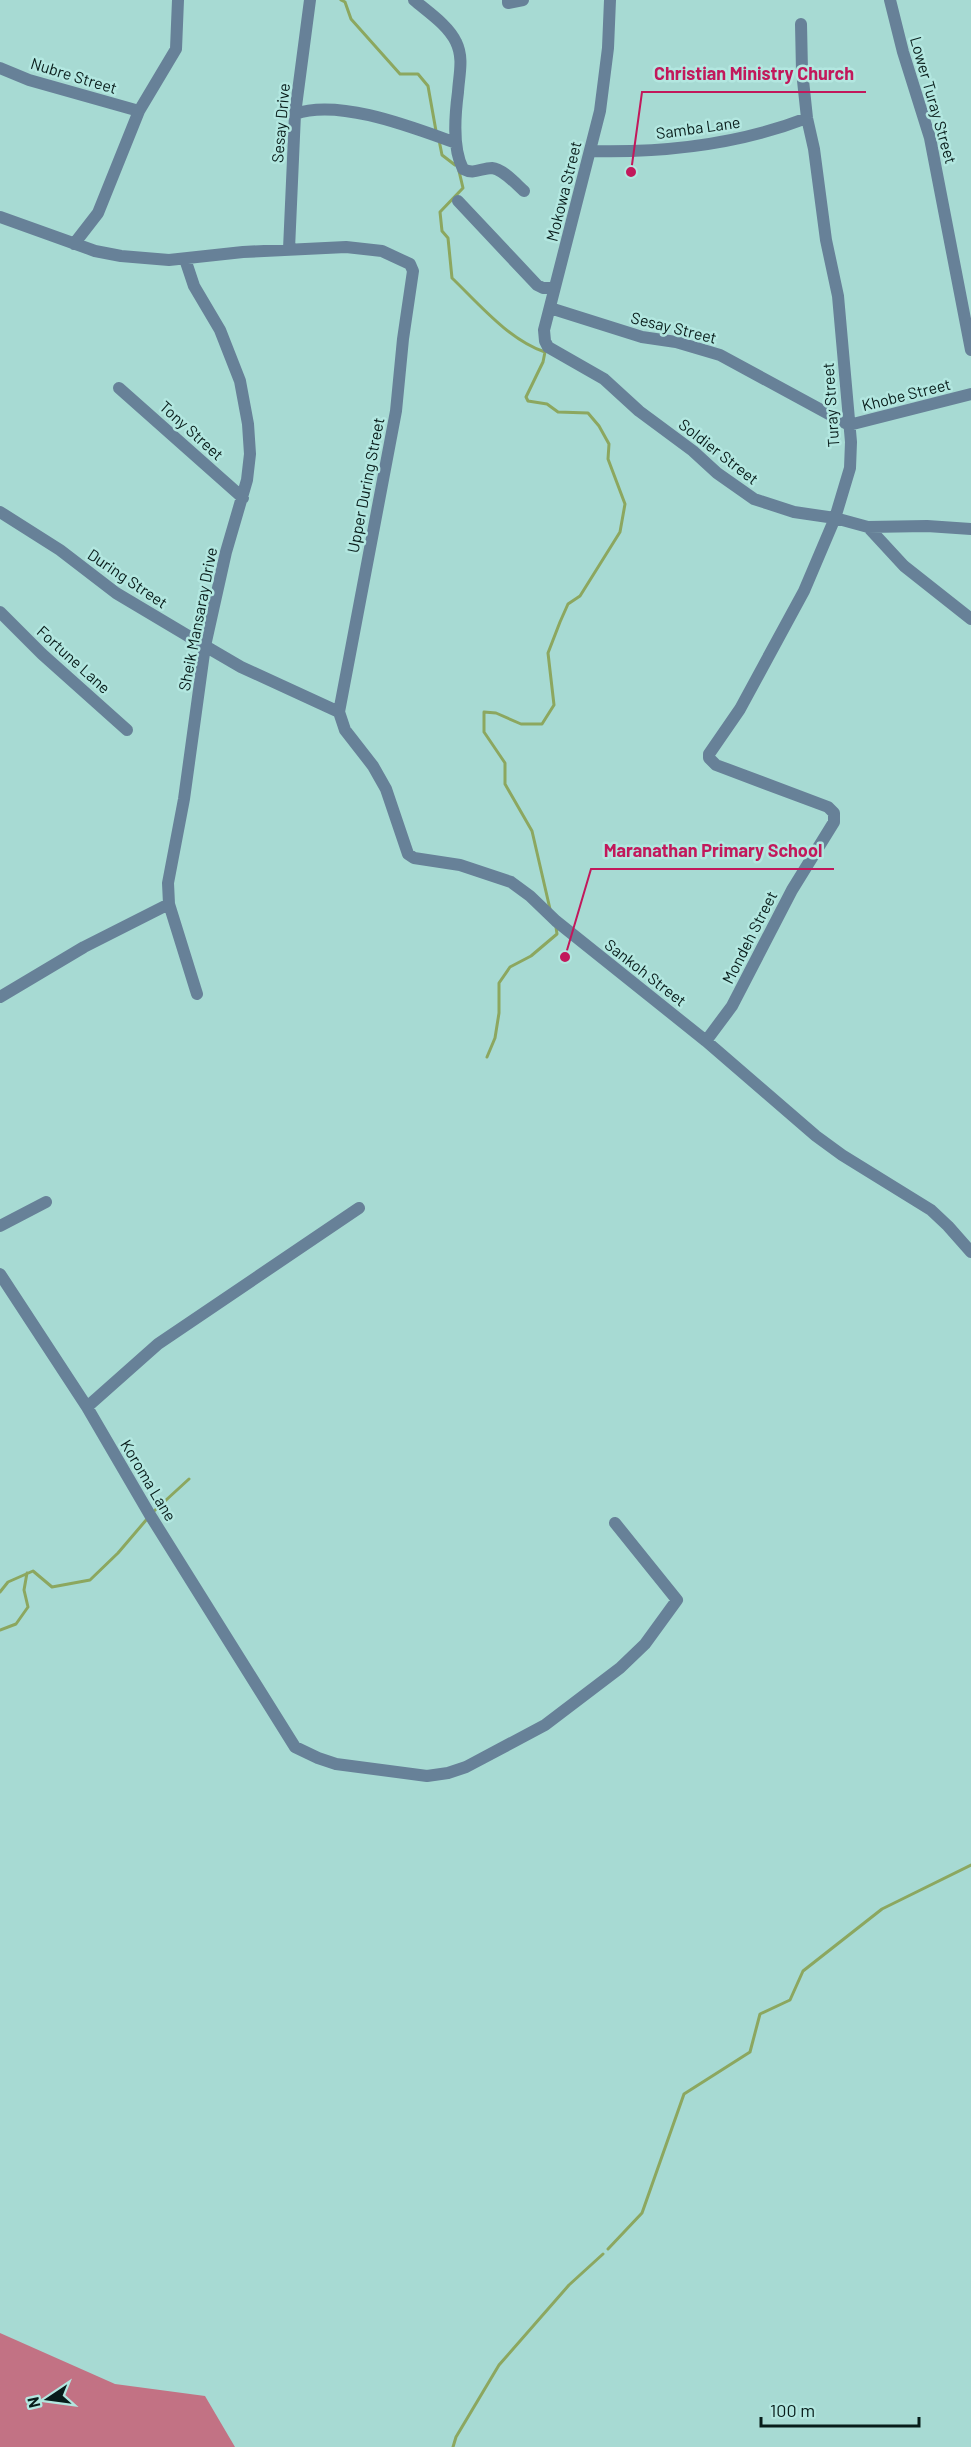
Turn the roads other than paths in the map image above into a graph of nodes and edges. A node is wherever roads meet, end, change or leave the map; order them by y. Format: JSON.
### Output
{"nodes":[{"id":1,"x":178,"y":0,"type":"edge"},
{"id":2,"x":310,"y":0,"type":"edge"},
{"id":3,"x":414,"y":0,"type":"edge"},
{"id":4,"x":523,"y":0,"type":"edge"},
{"id":5,"x":610,"y":0,"type":"edge"},
{"id":6,"x":890,"y":0,"type":"edge"},
{"id":7,"x":508,"y":1,"type":"edge"},
{"id":8,"x":801,"y":24,"type":"dead end"},
{"id":9,"x":0,"y":68,"type":"edge"},
{"id":10,"x":139,"y":111,"type":"junction"},
{"id":11,"x":295,"y":114,"type":"junction"},
{"id":12,"x":807,"y":118,"type":"junction"},
{"id":13,"x":456,"y":143,"type":"junction"},
{"id":14,"x":590,"y":151,"type":"junction"},
{"id":15,"x":524,"y":191,"type":"dead end"},
{"id":16,"x":458,"y":201,"type":"dead end"},
{"id":17,"x":0,"y":216,"type":"edge"},
{"id":18,"x":74,"y":244,"type":"junction"},
{"id":19,"x":289,"y":249,"type":"junction"},
{"id":20,"x":184,"y":259,"type":"junction"},
{"id":21,"x":554,"y":288,"type":"junction"},
{"id":22,"x":550,"y":308,"type":"junction"},
{"id":23,"x":545,"y":341,"type":"joint"},
{"id":24,"x":971,"y":350,"type":"edge"},
{"id":25,"x":119,"y":388,"type":"dead end"},
{"id":26,"x":971,"y":394,"type":"edge"},
{"id":27,"x":849,"y":425,"type":"junction"},
{"id":28,"x":243,"y":498,"type":"junction"},
{"id":29,"x":0,"y":512,"type":"edge"},
{"id":30,"x":835,"y":518,"type":"junction"},
{"id":31,"x":868,"y":527,"type":"junction"},
{"id":32,"x":971,"y":529,"type":"edge"},
{"id":33,"x":0,"y":612,"type":"edge"},
{"id":34,"x":971,"y":619,"type":"edge"},
{"id":35,"x":205,"y":646,"type":"junction"},
{"id":36,"x":339,"y":712,"type":"junction"},
{"id":37,"x":127,"y":730,"type":"dead end"},
{"id":38,"x":709,"y":754,"type":"joint"},
{"id":39,"x":169,"y":904,"type":"junction"},
{"id":40,"x":197,"y":994,"type":"dead end"},
{"id":41,"x":0,"y":998,"type":"edge"},
{"id":42,"x":706,"y":1041,"type":"junction"},
{"id":43,"x":46,"y":1202,"type":"dead end"},
{"id":44,"x":359,"y":1208,"type":"dead end"},
{"id":45,"x":0,"y":1226,"type":"edge"},
{"id":46,"x":971,"y":1252,"type":"edge"},
{"id":47,"x":0,"y":1274,"type":"edge"},
{"id":48,"x":87,"y":1407,"type":"junction"},
{"id":49,"x":615,"y":1524,"type":"dead end"}],
"edges":[{"from":1,"to":10,"type":"street"},
{"from":2,"to":11,"type":"street","name":"Sesay Drive"},
{"from":3,"to":13,"type":"street"},
{"from":4,"to":7,"type":"street"},
{"from":5,"to":14,"type":"street","name":"Mokowa Street"},
{"from":6,"to":24,"type":"street","name":"Lower Turay Street"},
{"from":8,"to":12,"type":"street","name":"Turay Street"},
{"from":9,"to":10,"type":"street","name":"Nubre Street"},
{"from":10,"to":18,"type":"street"},
{"from":11,"to":13,"type":"street"},
{"from":11,"to":19,"type":"street","name":"Sesay Drive"},
{"from":12,"to":14,"type":"street","name":"Samba Lane"},
{"from":12,"to":27,"type":"street","name":"Turay Street"},
{"from":13,"to":15,"type":"street"},
{"from":14,"to":21,"type":"street","name":"Mokowa Street"},
{"from":16,"to":21,"type":"street"},
{"from":17,"to":18,"type":"street"},
{"from":18,"to":20,"type":"street"},
{"from":19,"to":20,"type":"street"},
{"from":19,"to":36,"type":"street","name":"Upper During Street"},
{"from":20,"to":28,"type":"street","name":"Sheik Mansaray Drive"},
{"from":21,"to":22,"type":"street","name":"Mokowa Street"},
{"from":22,"to":23,"type":"street","name":"Mokowa Street"},
{"from":22,"to":27,"type":"street","name":"Sesay Street"},
{"from":23,"to":30,"type":"street","name":"Soldier Street"},
{"from":25,"to":28,"type":"street","name":"Tony Street"},
{"from":26,"to":27,"type":"street","name":"Khobe Street"},
{"from":27,"to":30,"type":"street","name":"Turay Street"},
{"from":28,"to":35,"type":"street","name":"Sheik Mansaray Drive"},
{"from":29,"to":35,"type":"street","name":"During Street"},
{"from":30,"to":31,"type":"street","name":"Soldier Street"},
{"from":30,"to":38,"type":"street","name":"Turay Street"},
{"from":31,"to":32,"type":"street","name":"Soldier Street"},
{"from":31,"to":34,"type":"street"},
{"from":33,"to":37,"type":"street","name":"Fortune Lane"},
{"from":35,"to":36,"type":"street","name":"During Street"},
{"from":35,"to":39,"type":"street","name":"Sheik Mansaray Drive"},
{"from":36,"to":42,"type":"street","name":"Sankoh Street"},
{"from":38,"to":42,"type":"street","name":"Mondeh Street"},
{"from":39,"to":40,"type":"street","name":"Sheik Mansaray Drive"},
{"from":39,"to":41,"type":"street"},
{"from":42,"to":46,"type":"street","name":"Sankoh Street"},
{"from":43,"to":45,"type":"street"},
{"from":44,"to":48,"type":"street"},
{"from":47,"to":48,"type":"street","name":"Koroma Lane"},
{"from":48,"to":49,"type":"street","name":"Koroma Lane"}]}
